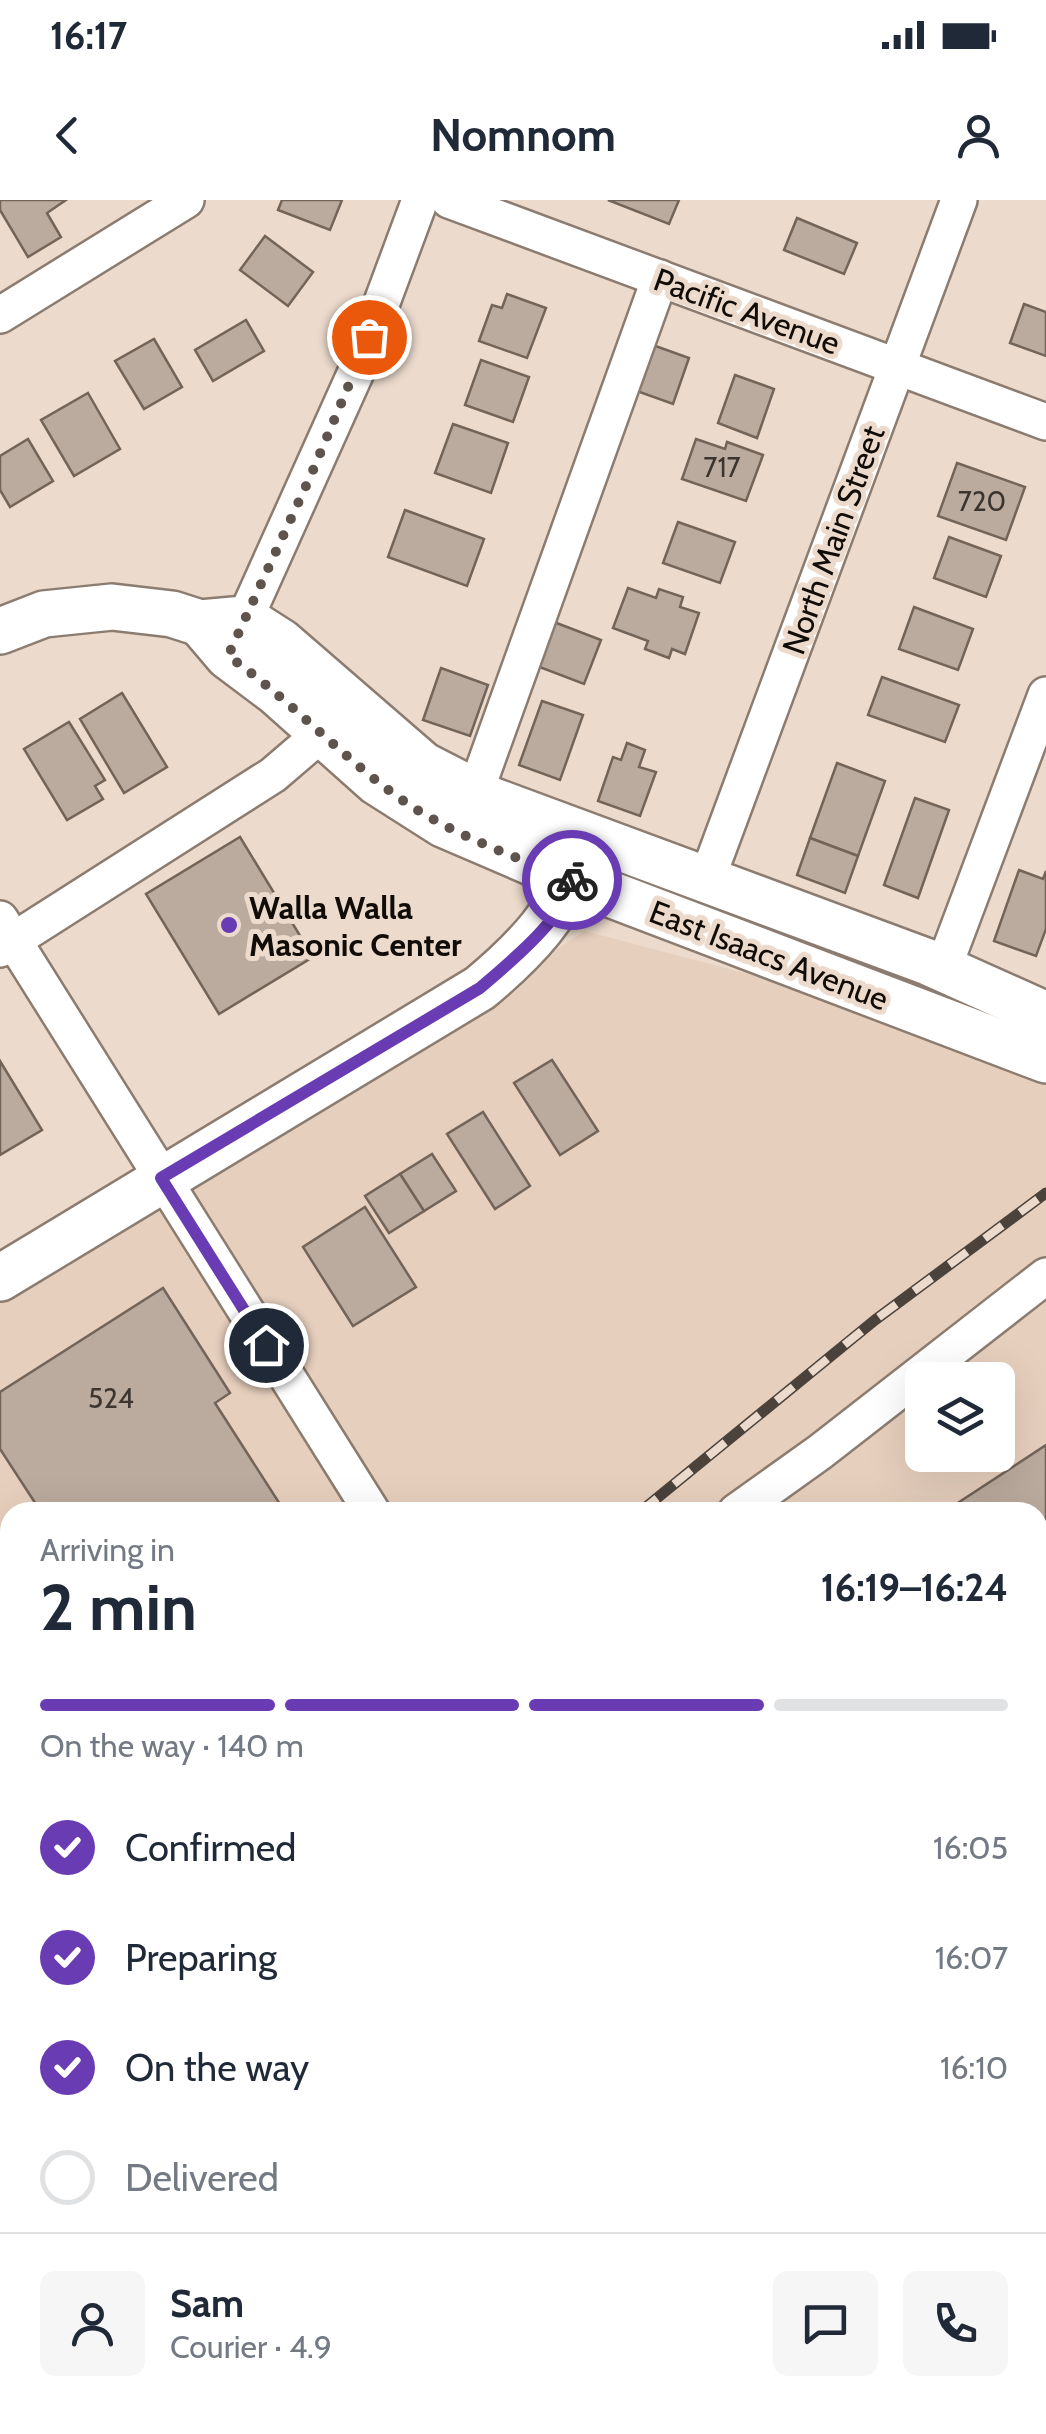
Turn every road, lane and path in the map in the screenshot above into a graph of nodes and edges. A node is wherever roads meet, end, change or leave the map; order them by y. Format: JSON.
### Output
{"nodes":[{"id":1,"x":186,"y":200,"type":"edge"},
{"id":2,"x":420,"y":200,"type":"edge"},
{"id":3,"x":449,"y":200,"type":"edge"},
{"id":4,"x":959,"y":200,"type":"edge"},
{"id":5,"x":660,"y":278,"type":"junction"},
{"id":6,"x":0,"y":315,"type":"edge"},
{"id":7,"x":897,"y":366,"type":"junction"},
{"id":8,"x":1046,"y":422,"type":"edge"},
{"id":9,"x":0,"y":631,"type":"edge"},
{"id":10,"x":224,"y":633,"type":"junction"},
{"id":11,"x":1046,"y":695,"type":"edge"},
{"id":12,"x":322,"y":733,"type":"junction"},
{"id":13,"x":475,"y":793,"type":"junction"},
{"id":14,"x":591,"y":837,"type":"junction"},
{"id":15,"x":707,"y":879,"type":"junction"},
{"id":16,"x":574,"y":880,"type":"junction"},
{"id":17,"x":5,"y":936,"type":"edge"},
{"id":18,"x":943,"y":969,"type":"junction"},
{"id":19,"x":1046,"y":1016,"type":"edge"},
{"id":20,"x":1046,"y":1060,"type":"edge"},
{"id":21,"x":161,"y":1178,"type":"junction"},
{"id":22,"x":1046,"y":1276,"type":"edge"},
{"id":23,"x":0,"y":1278,"type":"edge"},
{"id":24,"x":366,"y":1502,"type":"edge"},
{"id":25,"x":750,"y":1502,"type":"edge"}],
"edges":[{"from":1,"to":6,"type":"street"},
{"from":2,"to":10,"type":"street"},
{"from":3,"to":5,"type":"street","name":"Pacific Avenue"},
{"from":4,"to":7,"type":"street","name":"North Main Street"},
{"from":5,"to":7,"type":"street","name":"Pacific Avenue"},
{"from":5,"to":13,"type":"street"},
{"from":7,"to":8,"type":"street","name":"Pacific Avenue"},
{"from":7,"to":15,"type":"street","name":"North Main Street"},
{"from":9,"to":10,"type":"main road"},
{"from":10,"to":12,"type":"main road","name":"East Isaacs Avenue"},
{"from":10,"to":13,"type":"main road","name":"East Isaacs Avenue"},
{"from":11,"to":18,"type":"street"},
{"from":12,"to":16,"type":"main road","name":"East Isaacs Avenue"},
{"from":12,"to":17,"type":"street"},
{"from":13,"to":14,"type":"main road","name":"East Isaacs Avenue"},
{"from":14,"to":15,"type":"main road","name":"East Isaacs Avenue"},
{"from":14,"to":16,"type":"main road"},
{"from":15,"to":18,"type":"main road","name":"East Isaacs Avenue"},
{"from":16,"to":20,"type":"main road","name":"East Isaacs Avenue"},
{"from":16,"to":21,"type":"main road"},
{"from":17,"to":21,"type":"street"},
{"from":18,"to":19,"type":"main road","name":"East Isaacs Avenue"},
{"from":21,"to":23,"type":"main road"},
{"from":21,"to":24,"type":"street"},
{"from":22,"to":25,"type":"street"}]}
